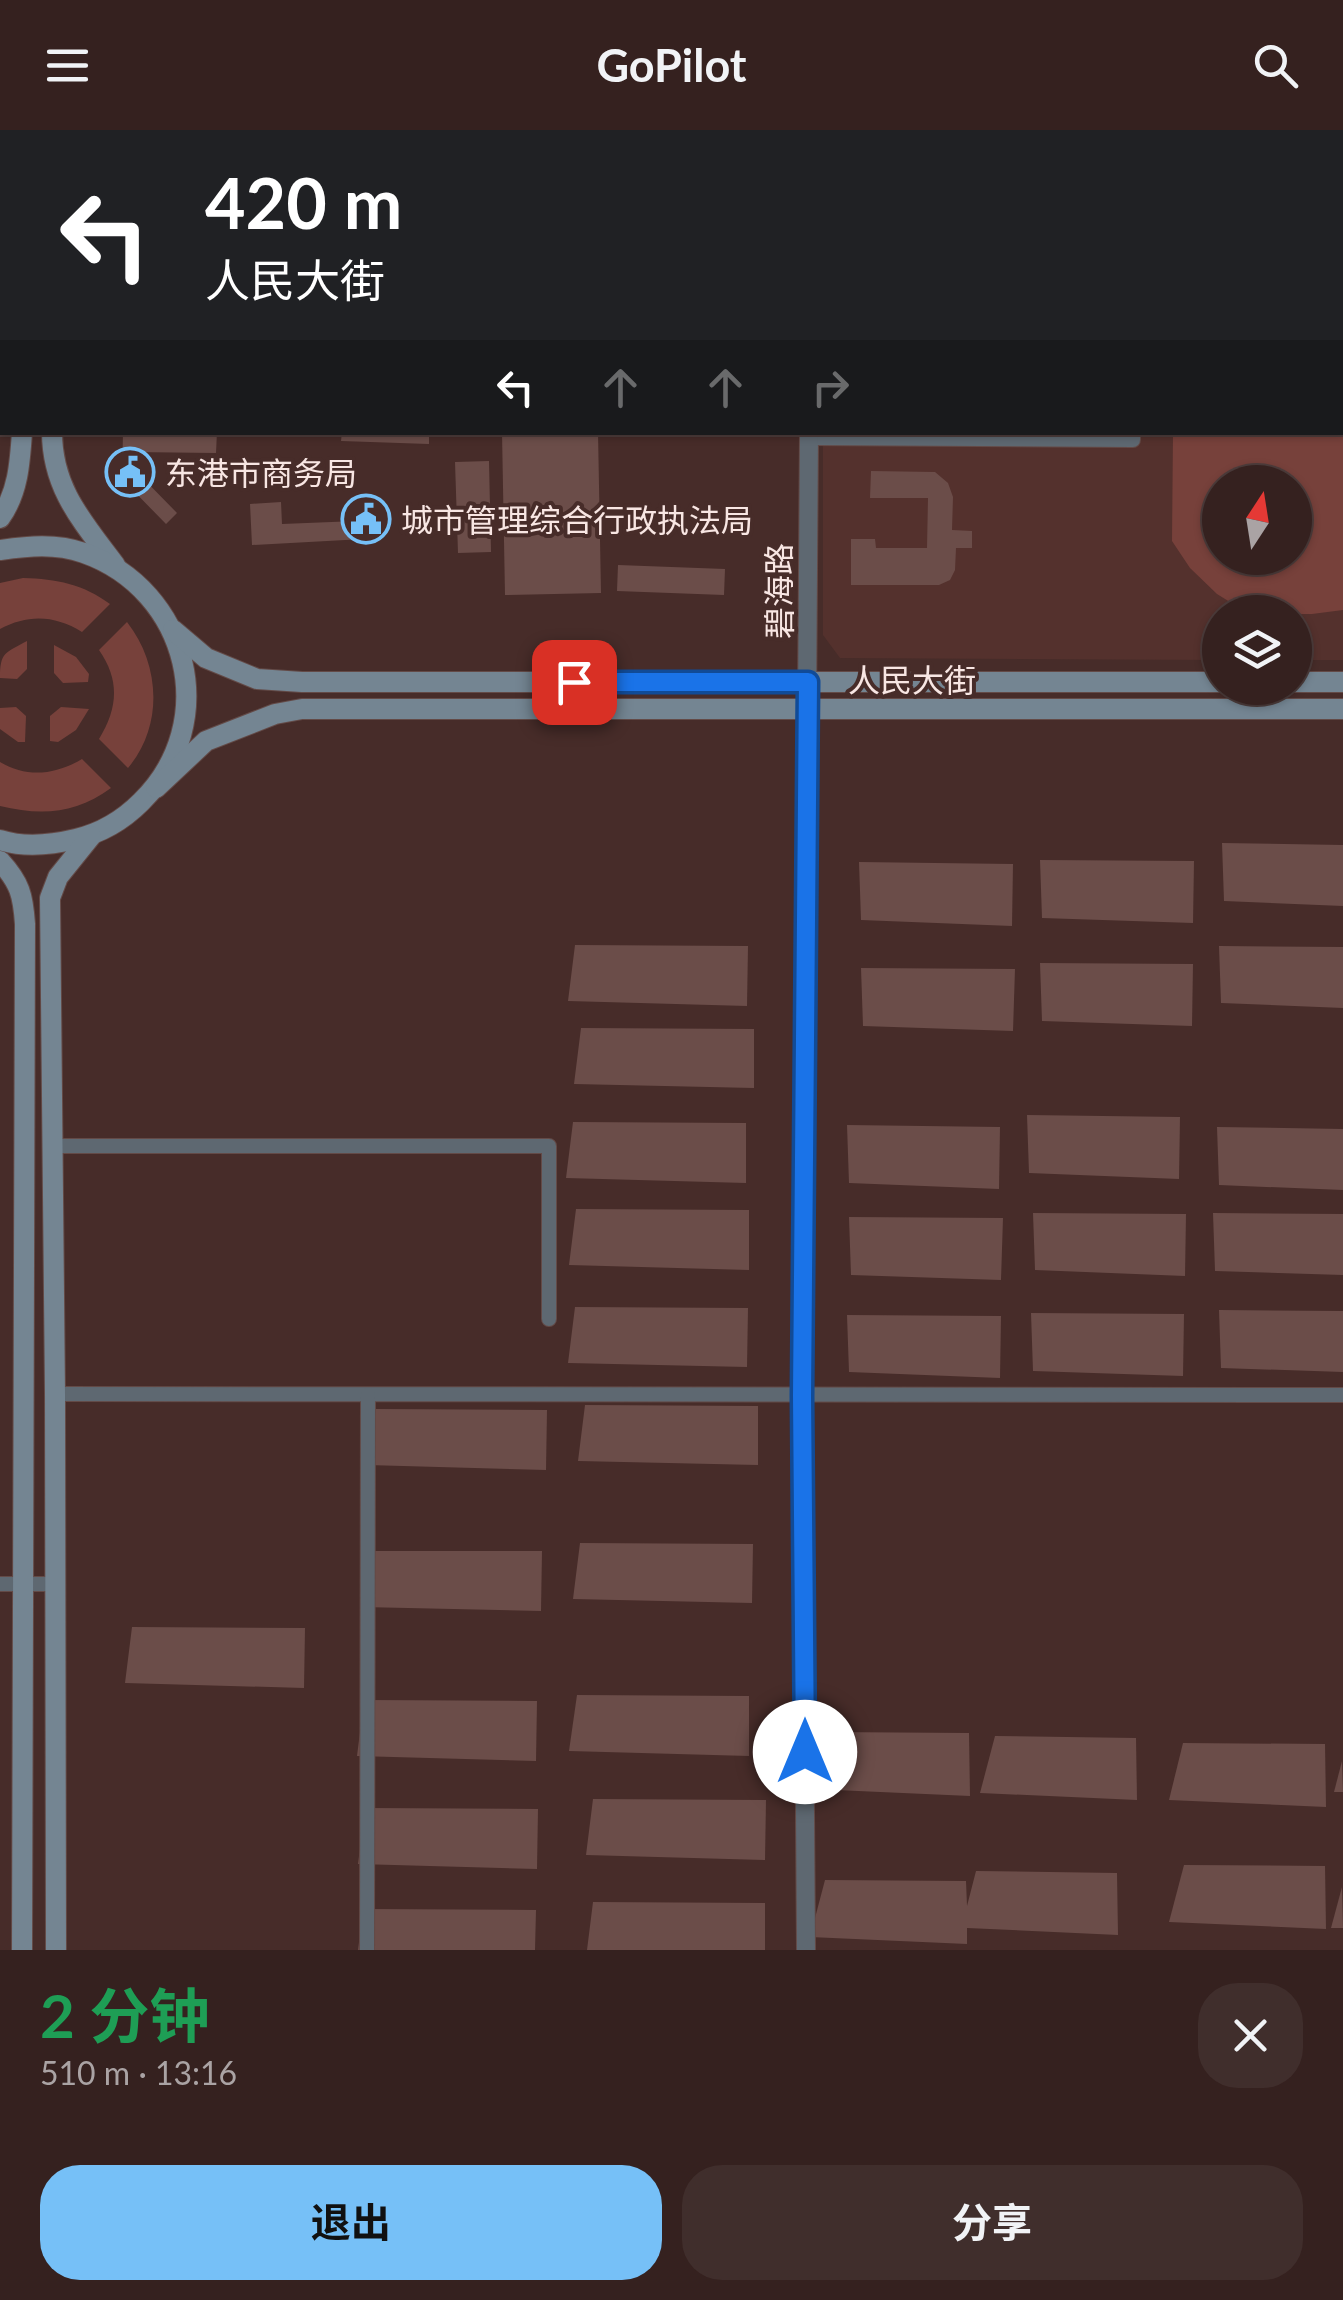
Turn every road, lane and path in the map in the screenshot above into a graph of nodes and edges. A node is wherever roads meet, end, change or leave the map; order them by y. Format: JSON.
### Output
{"nodes":[{"id":1,"x":22,"y":435,"type":"edge"},
{"id":2,"x":52,"y":435,"type":"edge"},
{"id":3,"x":809,"y":435,"type":"edge"},
{"id":4,"x":1132,"y":435,"type":"edge"},
{"id":5,"x":895,"y":436,"type":"edge"},
{"id":6,"x":0,"y":518,"type":"edge"},
{"id":7,"x":0,"y":550,"type":"edge"},
{"id":8,"x":120,"y":570,"type":"junction"},
{"id":9,"x":172,"y":630,"type":"junction"},
{"id":10,"x":808,"y":682,"type":"junction"},
{"id":11,"x":1202,"y":682,"type":"edge"},
{"id":12,"x":1312,"y":682,"type":"edge"},
{"id":13,"x":1343,"y":682,"type":"edge"},
{"id":14,"x":808,"y":709,"type":"junction"},
{"id":15,"x":1343,"y":709,"type":"edge"},
{"id":16,"x":156,"y":788,"type":"junction"},
{"id":17,"x":91,"y":836,"type":"junction"},
{"id":18,"x":0,"y":840,"type":"edge"},
{"id":19,"x":0,"y":861,"type":"edge"},
{"id":20,"x":53,"y":1146,"type":"junction"},
{"id":21,"x":550,"y":1319,"type":"dead end"},
{"id":22,"x":55,"y":1394,"type":"junction"},
{"id":23,"x":368,"y":1395,"type":"junction"},
{"id":24,"x":1343,"y":1395,"type":"edge"},
{"id":25,"x":802,"y":1396,"type":"junction"},
{"id":26,"x":11,"y":1584,"type":"edge"},
{"id":27,"x":56,"y":1584,"type":"junction"},
{"id":28,"x":22,"y":1950,"type":"edge"},
{"id":29,"x":56,"y":1950,"type":"edge"},
{"id":30,"x":367,"y":1950,"type":"edge"},
{"id":31,"x":806,"y":1950,"type":"edge"}],
"edges":[{"from":1,"to":6,"type":"main road"},
{"from":2,"to":8,"type":"main road"},
{"from":3,"to":5,"type":"street"},
{"from":3,"to":10,"type":"street","name":"碧海路"},
{"from":4,"to":5,"type":"street"},
{"from":7,"to":8,"type":"main road"},
{"from":8,"to":9,"type":"main road"},
{"from":9,"to":10,"type":"main road","name":"人民大街"},
{"from":9,"to":16,"type":"main road"},
{"from":10,"to":11,"type":"main road","name":"人民大街"},
{"from":10,"to":14,"type":"street","name":"碧海路"},
{"from":12,"to":13,"type":"main road"},
{"from":14,"to":15,"type":"main road","name":"人民大街"},
{"from":14,"to":16,"type":"main road","name":"人民大街"},
{"from":14,"to":25,"type":"street","name":"碧海路"},
{"from":16,"to":17,"type":"main road","name":"人民大街"},
{"from":17,"to":18,"type":"main road"},
{"from":17,"to":20,"type":"main road"},
{"from":19,"to":26,"type":"main road"},
{"from":20,"to":21,"type":"street"},
{"from":20,"to":22,"type":"main road"},
{"from":22,"to":23,"type":"street"},
{"from":22,"to":27,"type":"main road"},
{"from":23,"to":25,"type":"street"},
{"from":23,"to":30,"type":"street"},
{"from":24,"to":25,"type":"street"},
{"from":25,"to":31,"type":"street","name":"碧海路"},
{"from":26,"to":27,"type":"street"},
{"from":26,"to":28,"type":"main road"},
{"from":27,"to":29,"type":"main road"}]}
